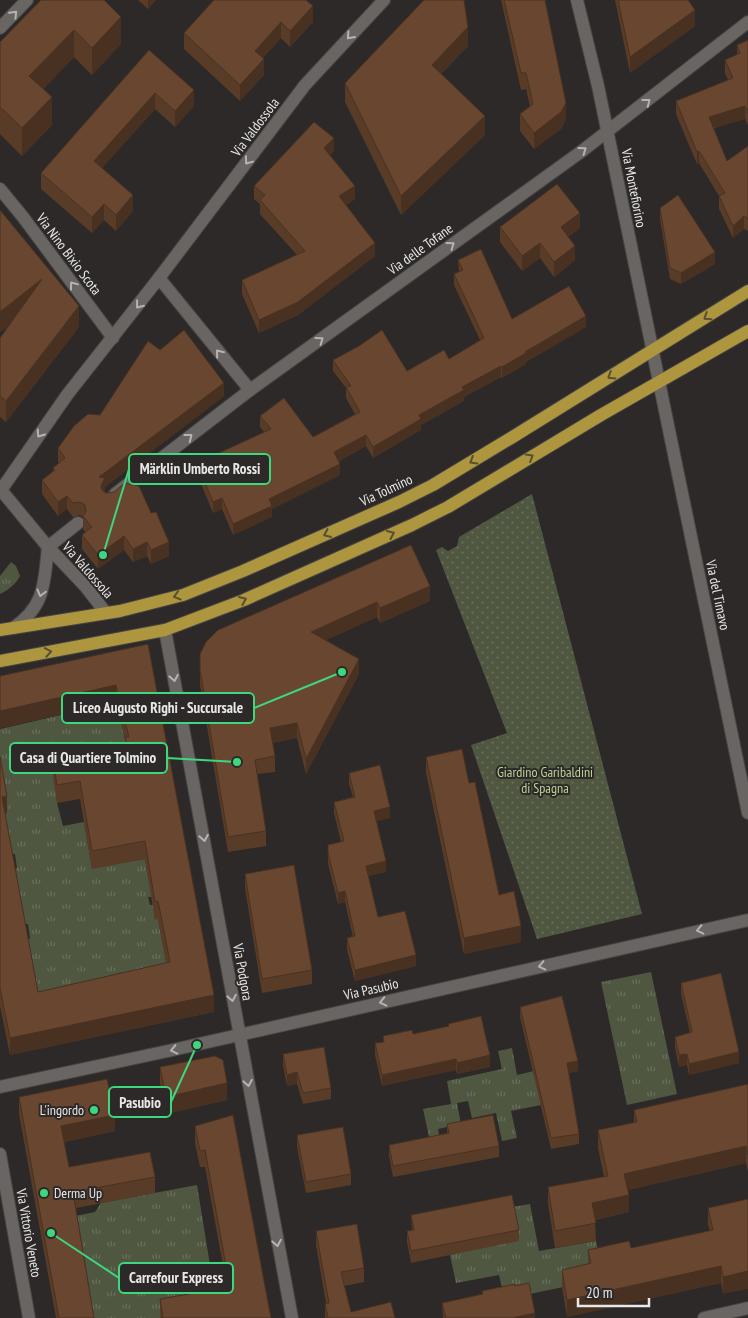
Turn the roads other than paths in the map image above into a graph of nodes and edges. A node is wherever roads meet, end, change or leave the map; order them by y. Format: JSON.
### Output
{"nodes":[{"id":1,"x":27,"y":0,"type":"edge"},
{"id":2,"x":384,"y":0,"type":"edge"},
{"id":3,"x":577,"y":0,"type":"edge"},
{"id":4,"x":748,"y":22,"type":"edge"},
{"id":5,"x":0,"y":28,"type":"edge"},
{"id":6,"x":608,"y":132,"type":"junction"},
{"id":7,"x":0,"y":189,"type":"edge"},
{"id":8,"x":159,"y":278,"type":"junction"},
{"id":9,"x":748,"y":291,"type":"edge"},
{"id":10,"x":748,"y":331,"type":"edge"},
{"id":11,"x":113,"y":338,"type":"junction"},
{"id":12,"x":652,"y":350,"type":"junction"},
{"id":13,"x":659,"y":383,"type":"junction"},
{"id":14,"x":250,"y":390,"type":"junction"},
{"id":15,"x":109,"y":499,"type":"edge"},
{"id":16,"x":78,"y":523,"type":"dead end"},
{"id":17,"x":48,"y":547,"type":"junction"},
{"id":18,"x":106,"y":613,"type":"junction"},
{"id":19,"x":13,"y":628,"type":"junction"},
{"id":20,"x":0,"y":630,"type":"edge"},
{"id":21,"x":165,"y":630,"type":"junction"},
{"id":22,"x":0,"y":661,"type":"edge"},
{"id":23,"x":748,"y":813,"type":"edge"},
{"id":24,"x":748,"y":920,"type":"edge"},
{"id":25,"x":239,"y":1035,"type":"junction"},
{"id":26,"x":0,"y":1087,"type":"edge"},
{"id":27,"x":0,"y":1154,"type":"edge"},
{"id":28,"x":748,"y":1308,"type":"edge"},
{"id":29,"x":30,"y":1318,"type":"edge"},
{"id":30,"x":292,"y":1318,"type":"edge"},
{"id":31,"x":704,"y":1318,"type":"edge"}],
"edges":[{"from":5,"to":1,"type":"street","one_way":true},
{"from":2,"to":8,"type":"street","name":"Via Valdossola","one_way":true},
{"from":3,"to":6,"type":"street","name":"Via Montefiorino"},
{"from":6,"to":4,"type":"street","name":"Via delle Tofane","one_way":true},
{"from":6,"to":12,"type":"street","name":"Via Montefiorino"},
{"from":14,"to":6,"type":"street","name":"Via delle Tofane","one_way":true},
{"from":11,"to":7,"type":"street","name":"Via Nino Bixio Scota","one_way":true},
{"from":8,"to":11,"type":"street","name":"Via Valdossola","one_way":true},
{"from":14,"to":8,"type":"street","one_way":true},
{"from":9,"to":12,"type":"main road","name":"Via Tolmino","one_way":true},
{"from":10,"to":13,"type":"main road"},
{"from":11,"to":17,"type":"street","name":"Via Valdossola","one_way":true},
{"from":12,"to":13,"type":"street","name":"Via Montefiorino"},
{"from":12,"to":18,"type":"main road","name":"Via Tolmino","one_way":true},
{"from":21,"to":13,"type":"main road","one_way":true},
{"from":13,"to":23,"type":"street","name":"Via del Timavo"},
{"from":15,"to":14,"type":"street","name":"Via delle Tofane","one_way":true},
{"from":16,"to":17,"type":"street"},
{"from":17,"to":18,"type":"street","name":"Via Valdossola"},
{"from":17,"to":19,"type":"street","name":"Via Valdossola","one_way":true},
{"from":18,"to":19,"type":"main road","name":"Via Tolmino"},
{"from":19,"to":20,"type":"main road","name":"Via Tolmino"},
{"from":22,"to":21,"type":"main road","one_way":true},
{"from":21,"to":25,"type":"street","name":"Via Podgora","one_way":true},
{"from":24,"to":25,"type":"street","name":"Via Pasubio","one_way":true},
{"from":25,"to":26,"type":"street","name":"Via Pasubio","one_way":true},
{"from":25,"to":30,"type":"street","name":"Via Podgora","one_way":true},
{"from":27,"to":29,"type":"street","name":"Via Vittorio Veneto"},
{"from":28,"to":31,"type":"street"}]}
